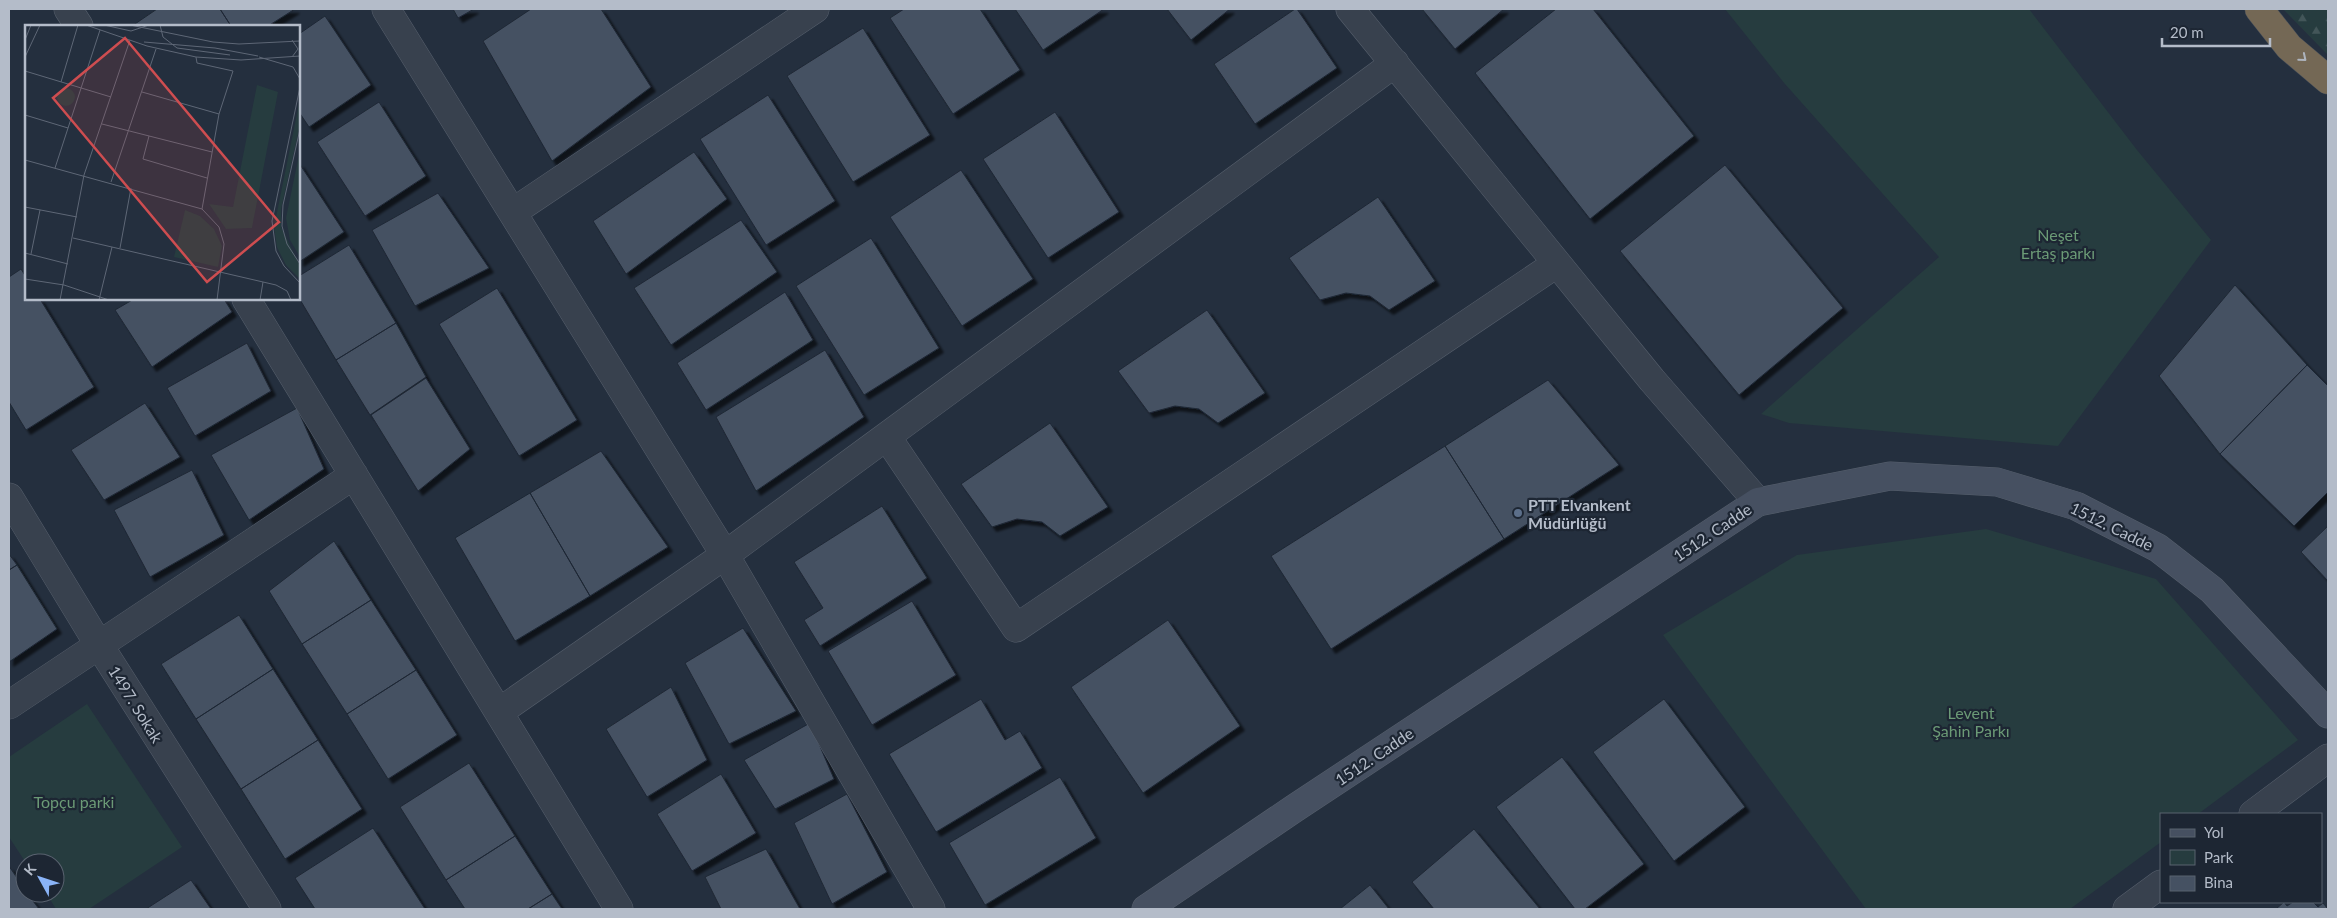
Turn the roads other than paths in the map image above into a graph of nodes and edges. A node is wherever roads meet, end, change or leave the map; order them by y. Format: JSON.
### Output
{"nodes":[{"id":1,"x":68,"y":9,"type":"edge"},
{"id":2,"x":386,"y":9,"type":"edge"},
{"id":3,"x":815,"y":9,"type":"edge"},
{"id":4,"x":1350,"y":9,"type":"edge"},
{"id":5,"x":2259,"y":9,"type":"edge"},
{"id":6,"x":78,"y":25,"type":"edge"},
{"id":7,"x":1395,"y":63,"type":"junction"},
{"id":8,"x":2328,"y":80,"type":"edge"},
{"id":9,"x":513,"y":212,"type":"junction"},
{"id":10,"x":1556,"y":264,"type":"junction"},
{"id":11,"x":247,"y":300,"type":"edge"},
{"id":12,"x":887,"y":436,"type":"junction"},
{"id":13,"x":354,"y":475,"type":"junction"},
{"id":14,"x":9,"y":497,"type":"edge"},
{"id":15,"x":1758,"y":502,"type":"junction"},
{"id":16,"x":725,"y":555,"type":"junction"},
{"id":17,"x":99,"y":646,"type":"junction"},
{"id":18,"x":9,"y":705,"type":"edge"},
{"id":19,"x":499,"y":712,"type":"junction"},
{"id":20,"x":2328,"y":714,"type":"edge"},
{"id":21,"x":2328,"y":758,"type":"edge"},
{"id":22,"x":2254,"y":813,"type":"edge"},
{"id":23,"x":2160,"y":885,"type":"edge"},
{"id":24,"x":1157,"y":907,"type":"edge"},
{"id":25,"x":267,"y":909,"type":"edge"},
{"id":26,"x":619,"y":909,"type":"edge"},
{"id":27,"x":931,"y":909,"type":"edge"},
{"id":28,"x":2127,"y":909,"type":"edge"}],
"edges":[{"from":1,"to":6,"type":"street"},
{"from":2,"to":9,"type":"street"},
{"from":3,"to":9,"type":"street"},
{"from":4,"to":7,"type":"street"},
{"from":5,"to":8,"type":"highway","one_way":true},
{"from":7,"to":10,"type":"street"},
{"from":7,"to":12,"type":"street"},
{"from":9,"to":16,"type":"street"},
{"from":10,"to":12,"type":"street"},
{"from":10,"to":15,"type":"street"},
{"from":11,"to":13,"type":"street"},
{"from":12,"to":16,"type":"street"},
{"from":13,"to":17,"type":"street"},
{"from":13,"to":19,"type":"street"},
{"from":14,"to":17,"type":"street","name":"1497. Sokak"},
{"from":15,"to":20,"type":"street","name":"1512. Cadde"},
{"from":15,"to":24,"type":"street","name":"1512. Cadde"},
{"from":16,"to":19,"type":"street"},
{"from":16,"to":27,"type":"street"},
{"from":17,"to":18,"type":"street"},
{"from":17,"to":25,"type":"street","name":"1497. Sokak"},
{"from":19,"to":26,"type":"street"},
{"from":21,"to":22,"type":"street"},
{"from":23,"to":28,"type":"street"}]}
